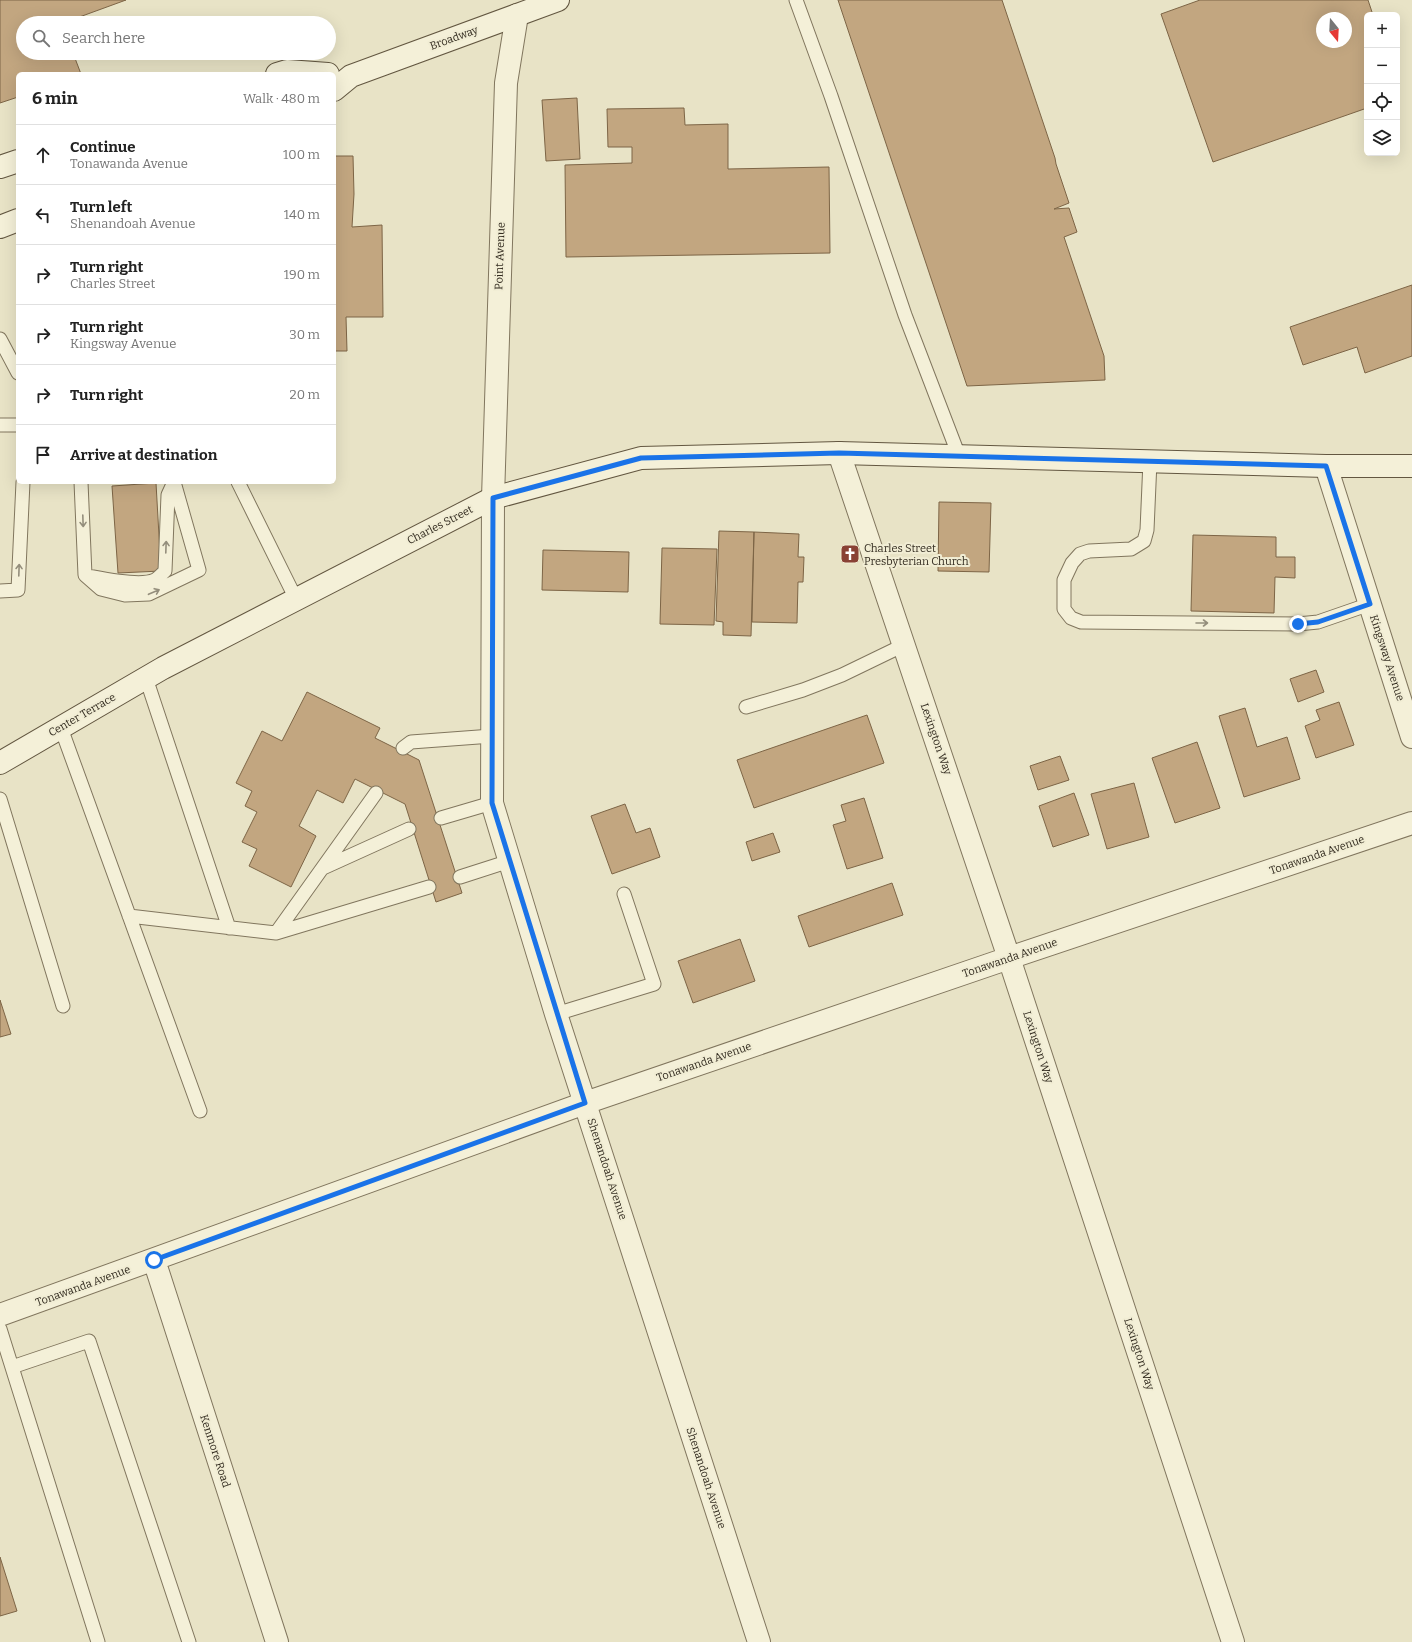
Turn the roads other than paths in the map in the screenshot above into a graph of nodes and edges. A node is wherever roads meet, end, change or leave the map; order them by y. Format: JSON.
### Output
{"nodes":[{"id":1,"x":558,"y":0,"type":"edge"},
{"id":2,"x":796,"y":0,"type":"edge"},
{"id":3,"x":517,"y":15,"type":"junction"},
{"id":4,"x":284,"y":72,"type":"edge"},
{"id":5,"x":301,"y":72,"type":"edge"},
{"id":6,"x":342,"y":75,"type":"edge"},
{"id":7,"x":336,"y":86,"type":"edge"},
{"id":8,"x":16,"y":162,"type":"edge"},
{"id":9,"x":0,"y":167,"type":"edge"},
{"id":10,"x":16,"y":221,"type":"edge"},
{"id":11,"x":0,"y":227,"type":"edge"},
{"id":12,"x":0,"y":339,"type":"edge"},
{"id":13,"x":16,"y":369,"type":"edge"},
{"id":14,"x":0,"y":425,"type":"edge"},
{"id":15,"x":16,"y":425,"type":"edge"},
{"id":16,"x":839,"y":453,"type":"junction"},
{"id":17,"x":959,"y":456,"type":"junction"},
{"id":18,"x":1150,"y":461,"type":"junction"},
{"id":19,"x":1326,"y":466,"type":"junction"},
{"id":20,"x":1412,"y":466,"type":"edge"},
{"id":21,"x":23,"y":484,"type":"edge"},
{"id":22,"x":81,"y":484,"type":"edge"},
{"id":23,"x":173,"y":484,"type":"edge"},
{"id":24,"x":175,"y":484,"type":"edge"},
{"id":25,"x":239,"y":484,"type":"edge"},
{"id":26,"x":493,"y":498,"type":"junction"},
{"id":27,"x":84,"y":575,"type":"junction"},
{"id":28,"x":0,"y":591,"type":"edge"},
{"id":29,"x":296,"y":600,"type":"junction"},
{"id":30,"x":1370,"y":604,"type":"junction"},
{"id":31,"x":904,"y":645,"type":"junction"},
{"id":32,"x":155,"y":673,"type":"junction"},
{"id":33,"x":746,"y":707,"type":"dead end"},
{"id":34,"x":1409,"y":714,"type":"edge"},
{"id":35,"x":61,"y":728,"type":"junction"},
{"id":36,"x":492,"y":736,"type":"junction"},
{"id":37,"x":1412,"y":737,"type":"edge"},
{"id":38,"x":403,"y":748,"type":"dead end"},
{"id":39,"x":0,"y":763,"type":"edge"},
{"id":40,"x":376,"y":793,"type":"dead end"},
{"id":41,"x":0,"y":799,"type":"edge"},
{"id":42,"x":492,"y":803,"type":"junction"},
{"id":43,"x":441,"y":818,"type":"dead end"},
{"id":44,"x":1412,"y":823,"type":"edge"},
{"id":45,"x":409,"y":829,"type":"dead end"},
{"id":46,"x":510,"y":861,"type":"junction"},
{"id":47,"x":323,"y":868,"type":"junction"},
{"id":48,"x":460,"y":877,"type":"dead end"},
{"id":49,"x":429,"y":887,"type":"dead end"},
{"id":50,"x":624,"y":894,"type":"dead end"},
{"id":51,"x":129,"y":916,"type":"junction"},
{"id":52,"x":229,"y":928,"type":"junction"},
{"id":53,"x":276,"y":934,"type":"junction"},
{"id":54,"x":1009,"y":958,"type":"junction"},
{"id":55,"x":63,"y":1006,"type":"dead end"},
{"id":56,"x":556,"y":1014,"type":"junction"},
{"id":57,"x":585,"y":1103,"type":"junction"},
{"id":58,"x":200,"y":1111,"type":"dead end"},
{"id":59,"x":154,"y":1260,"type":"junction"},
{"id":60,"x":0,"y":1315,"type":"edge"},
{"id":61,"x":0,"y":1329,"type":"edge"},
{"id":62,"x":12,"y":1367,"type":"junction"},
{"id":63,"x":96,"y":1641,"type":"edge"},
{"id":64,"x":189,"y":1642,"type":"edge"},
{"id":65,"x":277,"y":1642,"type":"edge"},
{"id":66,"x":759,"y":1642,"type":"edge"},
{"id":67,"x":1233,"y":1642,"type":"edge"}],
"edges":[{"from":1,"to":3,"type":"street","name":"Broadway"},
{"from":2,"to":17,"type":"lane"},
{"from":3,"to":6,"type":"street","name":"Broadway"},
{"from":3,"to":26,"type":"street","name":"Point Avenue"},
{"from":4,"to":5,"type":"street"},
{"from":6,"to":7,"type":"street","name":"Broadway"},
{"from":8,"to":9,"type":"street"},
{"from":10,"to":11,"type":"street"},
{"from":12,"to":13,"type":"lane"},
{"from":14,"to":15,"type":"lane"},
{"from":16,"to":17,"type":"street","name":"Charles Street"},
{"from":16,"to":26,"type":"street","name":"Charles Street"},
{"from":16,"to":31,"type":"street","name":"Lexington Way"},
{"from":17,"to":18,"type":"street","name":"Charles Street"},
{"from":18,"to":19,"type":"street","name":"Charles Street"},
{"from":18,"to":30,"type":"lane","one_way":true},
{"from":19,"to":20,"type":"street","name":"Charles Street"},
{"from":19,"to":30,"type":"street","name":"Kingsway Avenue"},
{"from":28,"to":21,"type":"lane","one_way":true},
{"from":22,"to":27,"type":"lane","one_way":true},
{"from":27,"to":23,"type":"lane","one_way":true},
{"from":27,"to":24,"type":"lane","one_way":true},
{"from":25,"to":29,"type":"lane"},
{"from":26,"to":29,"type":"street","name":"Charles Street"},
{"from":26,"to":36,"type":"street","name":"Shenandoah Avenue"},
{"from":29,"to":32,"type":"street","name":"Charles Street"},
{"from":30,"to":34,"type":"street","name":"Kingsway Avenue"},
{"from":31,"to":33,"type":"lane"},
{"from":31,"to":54,"type":"street","name":"Lexington Way"},
{"from":32,"to":35,"type":"street","name":"Center Terrace"},
{"from":32,"to":52,"type":"lane"},
{"from":34,"to":37,"type":"street","name":"Kingsway Avenue"},
{"from":35,"to":39,"type":"street","name":"Center Terrace"},
{"from":35,"to":51,"type":"lane"},
{"from":36,"to":38,"type":"lane"},
{"from":36,"to":42,"type":"street","name":"Shenandoah Avenue"},
{"from":40,"to":47,"type":"lane"},
{"from":41,"to":55,"type":"lane"},
{"from":42,"to":43,"type":"lane"},
{"from":42,"to":46,"type":"street","name":"Shenandoah Avenue"},
{"from":44,"to":54,"type":"street","name":"Tonawanda Avenue"},
{"from":45,"to":47,"type":"lane"},
{"from":46,"to":48,"type":"lane"},
{"from":46,"to":56,"type":"street","name":"Shenandoah Avenue"},
{"from":47,"to":53,"type":"lane"},
{"from":49,"to":53,"type":"lane"},
{"from":50,"to":56,"type":"lane"},
{"from":51,"to":52,"type":"lane"},
{"from":51,"to":58,"type":"lane"},
{"from":52,"to":53,"type":"lane"},
{"from":54,"to":57,"type":"street","name":"Tonawanda Avenue"},
{"from":54,"to":67,"type":"street","name":"Lexington Way"},
{"from":56,"to":57,"type":"street","name":"Shenandoah Avenue"},
{"from":57,"to":59,"type":"street","name":"Tonawanda Avenue"},
{"from":57,"to":66,"type":"street","name":"Shenandoah Avenue"},
{"from":59,"to":60,"type":"street","name":"Tonawanda Avenue"},
{"from":59,"to":65,"type":"street","name":"Kenmore Road"},
{"from":61,"to":62,"type":"lane"},
{"from":62,"to":63,"type":"lane"},
{"from":62,"to":64,"type":"lane"}]}
